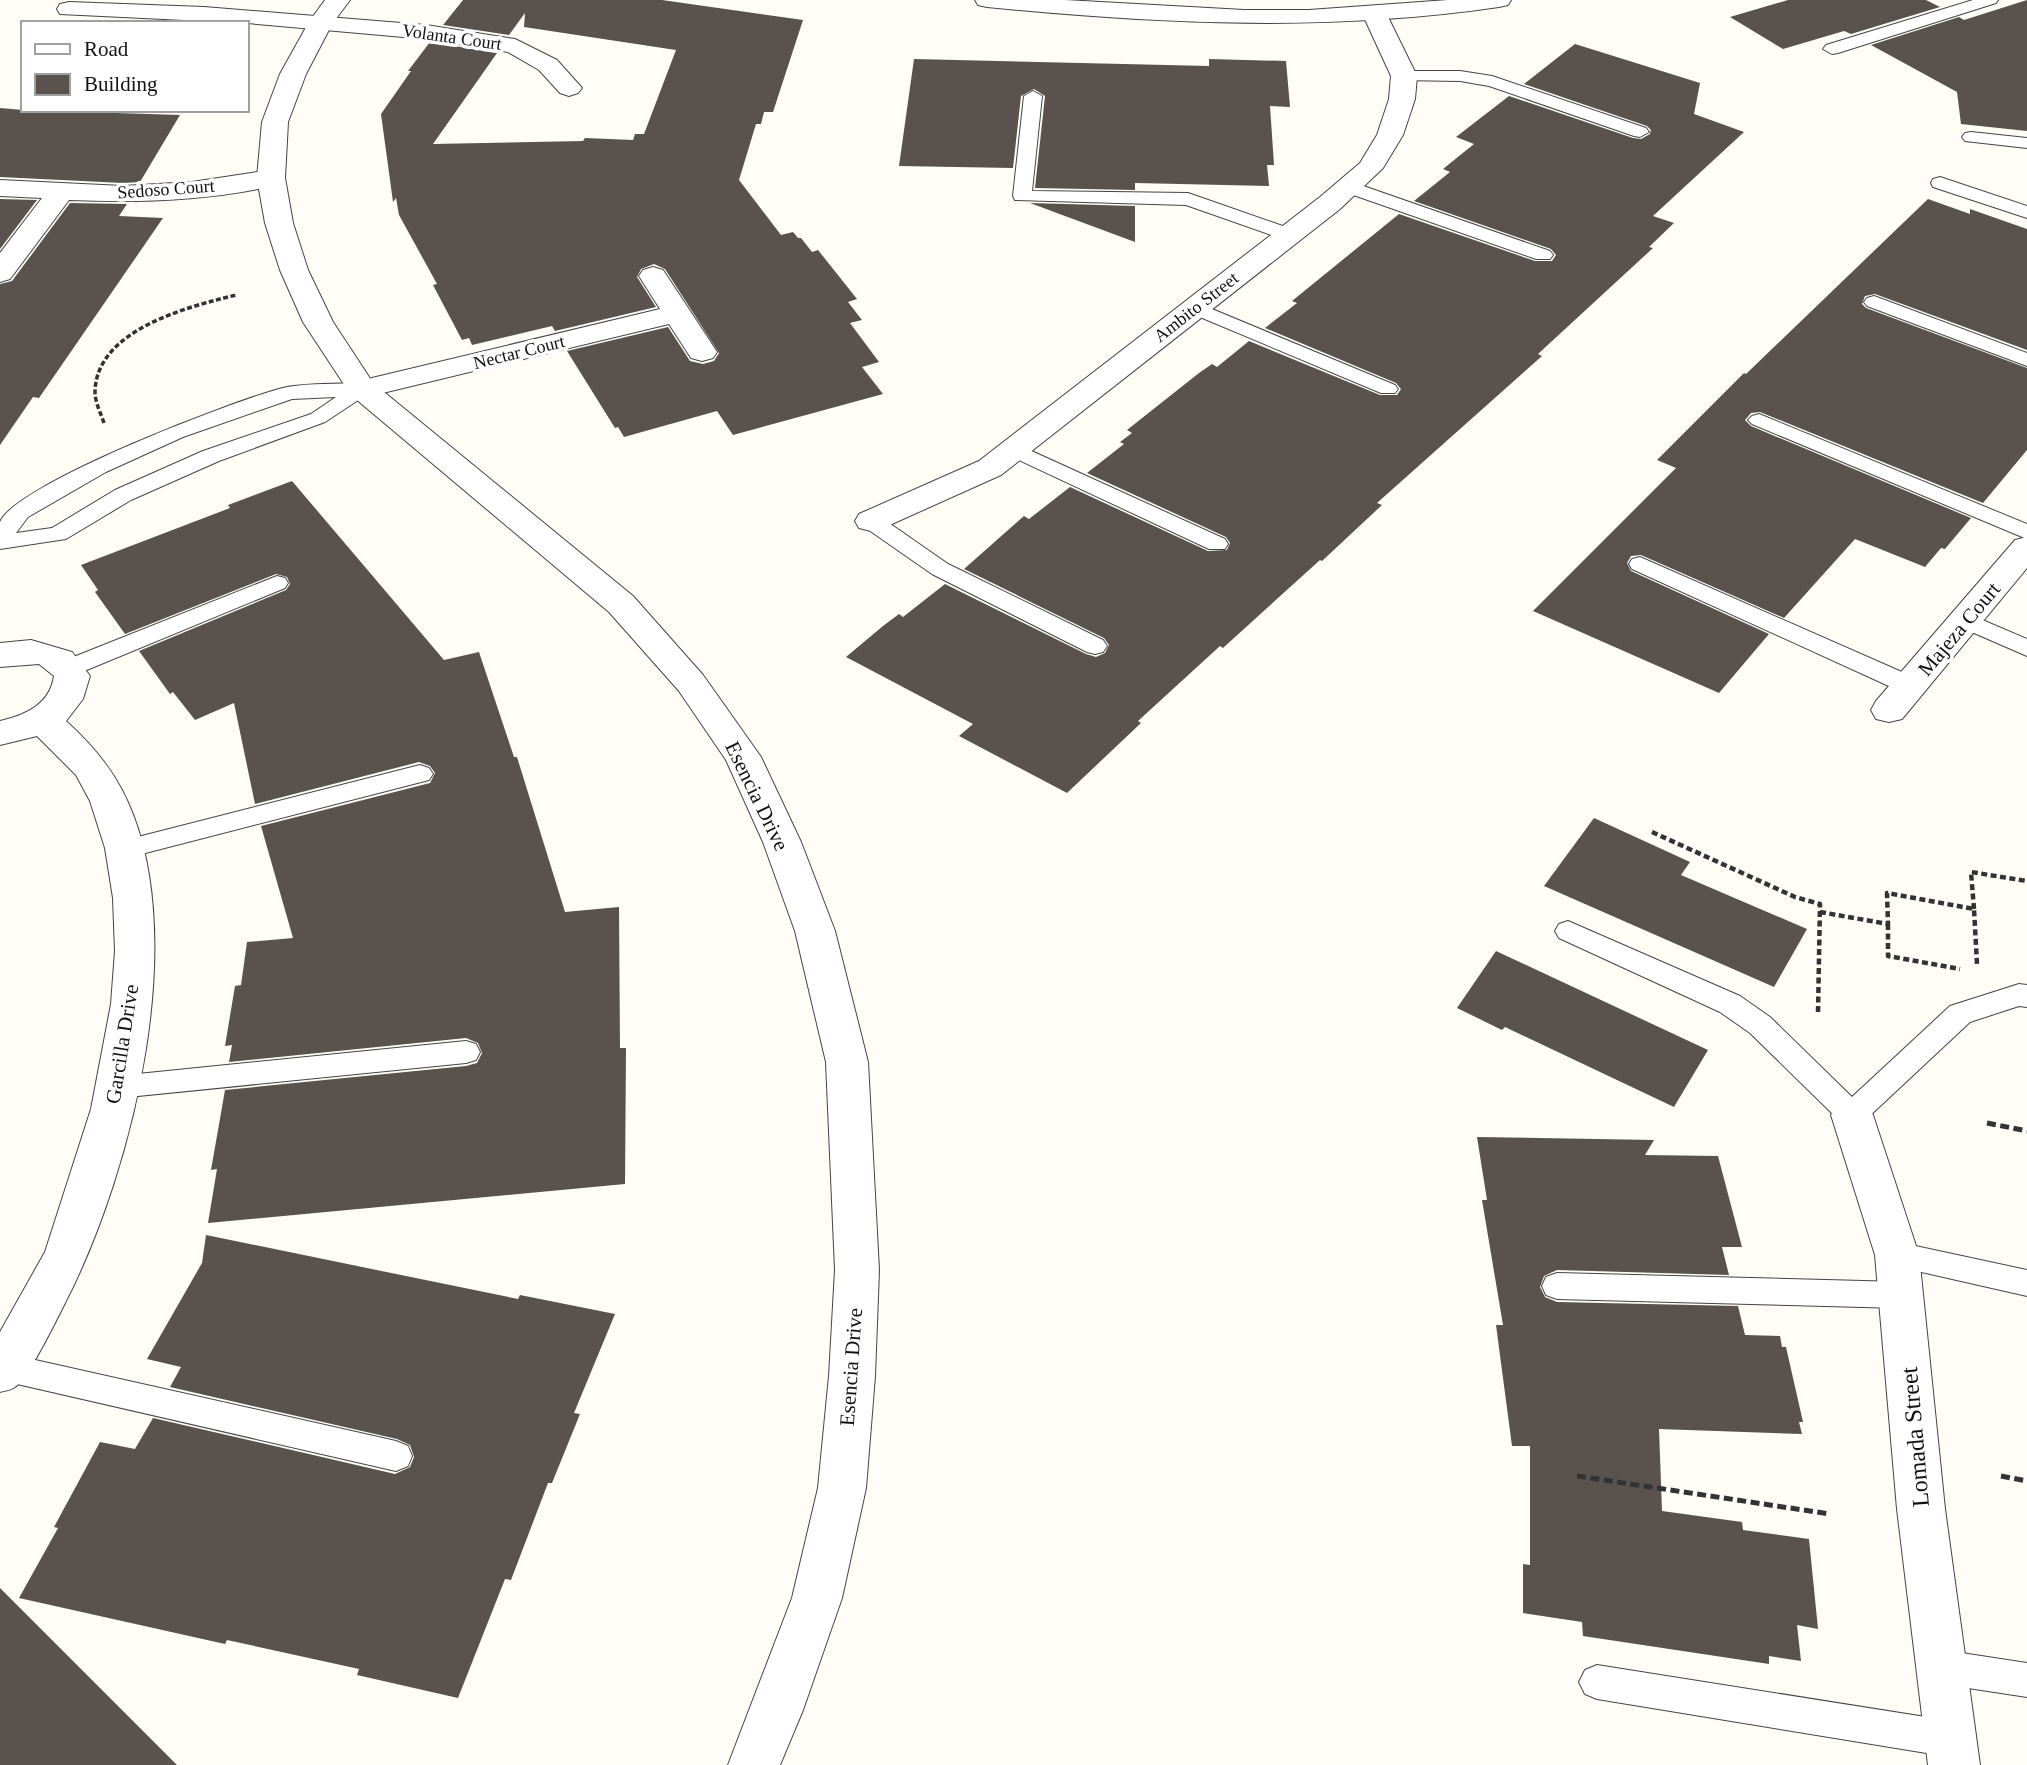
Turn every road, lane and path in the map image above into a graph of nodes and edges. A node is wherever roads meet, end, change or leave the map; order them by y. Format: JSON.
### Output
{"nodes":[{"id":1,"x":987,"y":0,"type":"edge"},
{"id":2,"x":1499,"y":0,"type":"edge"},
{"id":3,"x":1990,"y":0,"type":"edge"},
{"id":4,"x":69,"y":9,"type":"dead end"},
{"id":5,"x":329,"y":11,"type":"edge"},
{"id":6,"x":1374,"y":13,"type":"junction"},
{"id":7,"x":1832,"y":48,"type":"dead end"},
{"id":8,"x":1404,"y":76,"type":"junction"},
{"id":9,"x":569,"y":88,"type":"dead end"},
{"id":10,"x":1033,"y":96,"type":"dead end"},
{"id":11,"x":1640,"y":132,"type":"dead end"},
{"id":12,"x":1971,"y":137,"type":"dead end"},
{"id":13,"x":2027,"y":143,"type":"edge"},
{"id":14,"x":271,"y":178,"type":"junction"},
{"id":15,"x":1940,"y":183,"type":"dead end"},
{"id":16,"x":1349,"y":187,"type":"junction"},
{"id":17,"x":0,"y":188,"type":"edge"},
{"id":18,"x":61,"y":191,"type":"junction"},
{"id":19,"x":2027,"y":212,"type":"edge"},
{"id":20,"x":1290,"y":235,"type":"junction"},
{"id":21,"x":1543,"y":255,"type":"dead end"},
{"id":22,"x":0,"y":274,"type":"edge"},
{"id":23,"x":653,"y":276,"type":"dead end"},
{"id":24,"x":236,"y":295,"type":"dead end"},
{"id":25,"x":1874,"y":302,"type":"dead end"},
{"id":26,"x":1195,"y":308,"type":"junction"},
{"id":27,"x":676,"y":314,"type":"junction"},
{"id":28,"x":702,"y":352,"type":"dead end"},
{"id":29,"x":2027,"y":360,"type":"edge"},
{"id":30,"x":362,"y":388,"type":"junction"},
{"id":31,"x":1388,"y":389,"type":"dead end"},
{"id":32,"x":1759,"y":420,"type":"dead end"},
{"id":33,"x":108,"y":430,"type":"dead end"},
{"id":34,"x":1014,"y":449,"type":"junction"},
{"id":35,"x":871,"y":521,"type":"joint"},
{"id":36,"x":2027,"y":532,"type":"edge"},
{"id":37,"x":0,"y":540,"type":"edge"},
{"id":38,"x":1217,"y":544,"type":"dead end"},
{"id":39,"x":2027,"y":547,"type":"edge"},
{"id":40,"x":1640,"y":564,"type":"dead end"},
{"id":41,"x":277,"y":583,"type":"dead end"},
{"id":42,"x":1966,"y":621,"type":"junction"},
{"id":43,"x":1095,"y":646,"type":"dead end"},
{"id":44,"x":2027,"y":648,"type":"edge"},
{"id":45,"x":0,"y":654,"type":"edge"},
{"id":46,"x":69,"y":668,"type":"junction"},
{"id":47,"x":1900,"y":698,"type":"joint"},
{"id":48,"x":42,"y":720,"type":"junction"},
{"id":49,"x":0,"y":733,"type":"edge"},
{"id":50,"x":420,"y":774,"type":"dead end"},
{"id":51,"x":1652,"y":832,"type":"dead end"},
{"id":52,"x":125,"y":849,"type":"junction"},
{"id":53,"x":2027,"y":881,"type":"edge"},
{"id":54,"x":1975,"y":909,"type":"junction"},
{"id":55,"x":1820,"y":912,"type":"junction"},
{"id":56,"x":1888,"y":925,"type":"junction"},
{"id":57,"x":1568,"y":931,"type":"dead end"},
{"id":58,"x":1965,"y":970,"type":"dead end"},
{"id":59,"x":1978,"y":972,"type":"dead end"},
{"id":60,"x":2027,"y":996,"type":"edge"},
{"id":61,"x":1818,"y":1013,"type":"dead end"},
{"id":62,"x":466,"y":1052,"type":"dead end"},
{"id":63,"x":118,"y":1087,"type":"junction"},
{"id":64,"x":1852,"y":1115,"type":"junction"},
{"id":65,"x":1987,"y":1123,"type":"dead end"},
{"id":66,"x":2027,"y":1131,"type":"edge"},
{"id":67,"x":1899,"y":1275,"type":"junction"},
{"id":68,"x":2027,"y":1283,"type":"edge"},
{"id":69,"x":1557,"y":1286,"type":"dead end"},
{"id":70,"x":2,"y":1370,"type":"edge"},
{"id":71,"x":396,"y":1456,"type":"dead end"},
{"id":72,"x":1577,"y":1476,"type":"dead end"},
{"id":73,"x":2001,"y":1476,"type":"dead end"},
{"id":74,"x":2027,"y":1480,"type":"edge"},
{"id":75,"x":1830,"y":1514,"type":"dead end"},
{"id":76,"x":1942,"y":1667,"type":"junction"},
{"id":77,"x":2027,"y":1680,"type":"edge"},
{"id":78,"x":1597,"y":1682,"type":"dead end"},
{"id":79,"x":1953,"y":1752,"type":"edge"},
{"id":80,"x":754,"y":1765,"type":"edge"}],
"edges":[{"from":1,"to":6,"type":"street"},
{"from":2,"to":6,"type":"street"},
{"from":3,"to":7,"type":"lane"},
{"from":4,"to":5,"type":"street","name":"Volanta Court"},
{"from":5,"to":9,"type":"street","name":"Volanta Court"},
{"from":5,"to":14,"type":"street","name":"Esencia Drive"},
{"from":6,"to":8,"type":"street"},
{"from":8,"to":11,"type":"lane"},
{"from":8,"to":16,"type":"street","name":"Ambito Street"},
{"from":10,"to":20,"type":"lane"},
{"from":12,"to":13,"type":"lane"},
{"from":14,"to":18,"type":"street","name":"Sedoso Court"},
{"from":14,"to":30,"type":"street","name":"Esencia Drive"},
{"from":15,"to":19,"type":"lane"},
{"from":16,"to":20,"type":"street","name":"Ambito Street"},
{"from":16,"to":21,"type":"lane"},
{"from":17,"to":18,"type":"street","name":"Sedoso Court"},
{"from":18,"to":22,"type":"street"},
{"from":20,"to":26,"type":"street","name":"Ambito Street"},
{"from":23,"to":27,"type":"street"},
{"from":24,"to":33,"type":"path"},
{"from":25,"to":29,"type":"lane"},
{"from":26,"to":31,"type":"lane"},
{"from":26,"to":34,"type":"street","name":"Ambito Street"},
{"from":27,"to":28,"type":"street"},
{"from":27,"to":30,"type":"street","name":"Nectar Court"},
{"from":30,"to":37,"type":"lane"},
{"from":30,"to":37,"type":"lane"},
{"from":30,"to":80,"type":"street","name":"Esencia Drive"},
{"from":32,"to":36,"type":"lane"},
{"from":34,"to":35,"type":"street","name":"Ambito Street"},
{"from":34,"to":38,"type":"lane"},
{"from":35,"to":43,"type":"lane"},
{"from":39,"to":42,"type":"street","name":"Majeza Court"},
{"from":40,"to":47,"type":"lane"},
{"from":41,"to":46,"type":"lane"},
{"from":42,"to":44,"type":"lane"},
{"from":42,"to":47,"type":"street","name":"Majeza Court"},
{"from":45,"to":46,"type":"street"},
{"from":46,"to":48,"type":"street"},
{"from":48,"to":49,"type":"street"},
{"from":48,"to":52,"type":"street","name":"Garcilla Drive"},
{"from":50,"to":52,"type":"lane"},
{"from":51,"to":55,"type":"path"},
{"from":52,"to":63,"type":"street","name":"Garcilla Drive"},
{"from":53,"to":54,"type":"path"},
{"from":54,"to":56,"type":"path"},
{"from":54,"to":59,"type":"path"},
{"from":55,"to":56,"type":"path"},
{"from":55,"to":61,"type":"path"},
{"from":56,"to":58,"type":"path"},
{"from":57,"to":64,"type":"lane"},
{"from":60,"to":64,"type":"lane"},
{"from":62,"to":63,"type":"lane"},
{"from":63,"to":70,"type":"street","name":"Garcilla Drive"},
{"from":64,"to":67,"type":"street","name":"Lomada Street"},
{"from":65,"to":66,"type":"path"},
{"from":67,"to":68,"type":"lane"},
{"from":67,"to":69,"type":"lane"},
{"from":67,"to":76,"type":"street","name":"Lomada Street"},
{"from":70,"to":71,"type":"lane"},
{"from":72,"to":75,"type":"path"},
{"from":73,"to":74,"type":"path"},
{"from":76,"to":77,"type":"lane"},
{"from":76,"to":79,"type":"street","name":"Lomada Street"},
{"from":78,"to":79,"type":"lane"}]}
